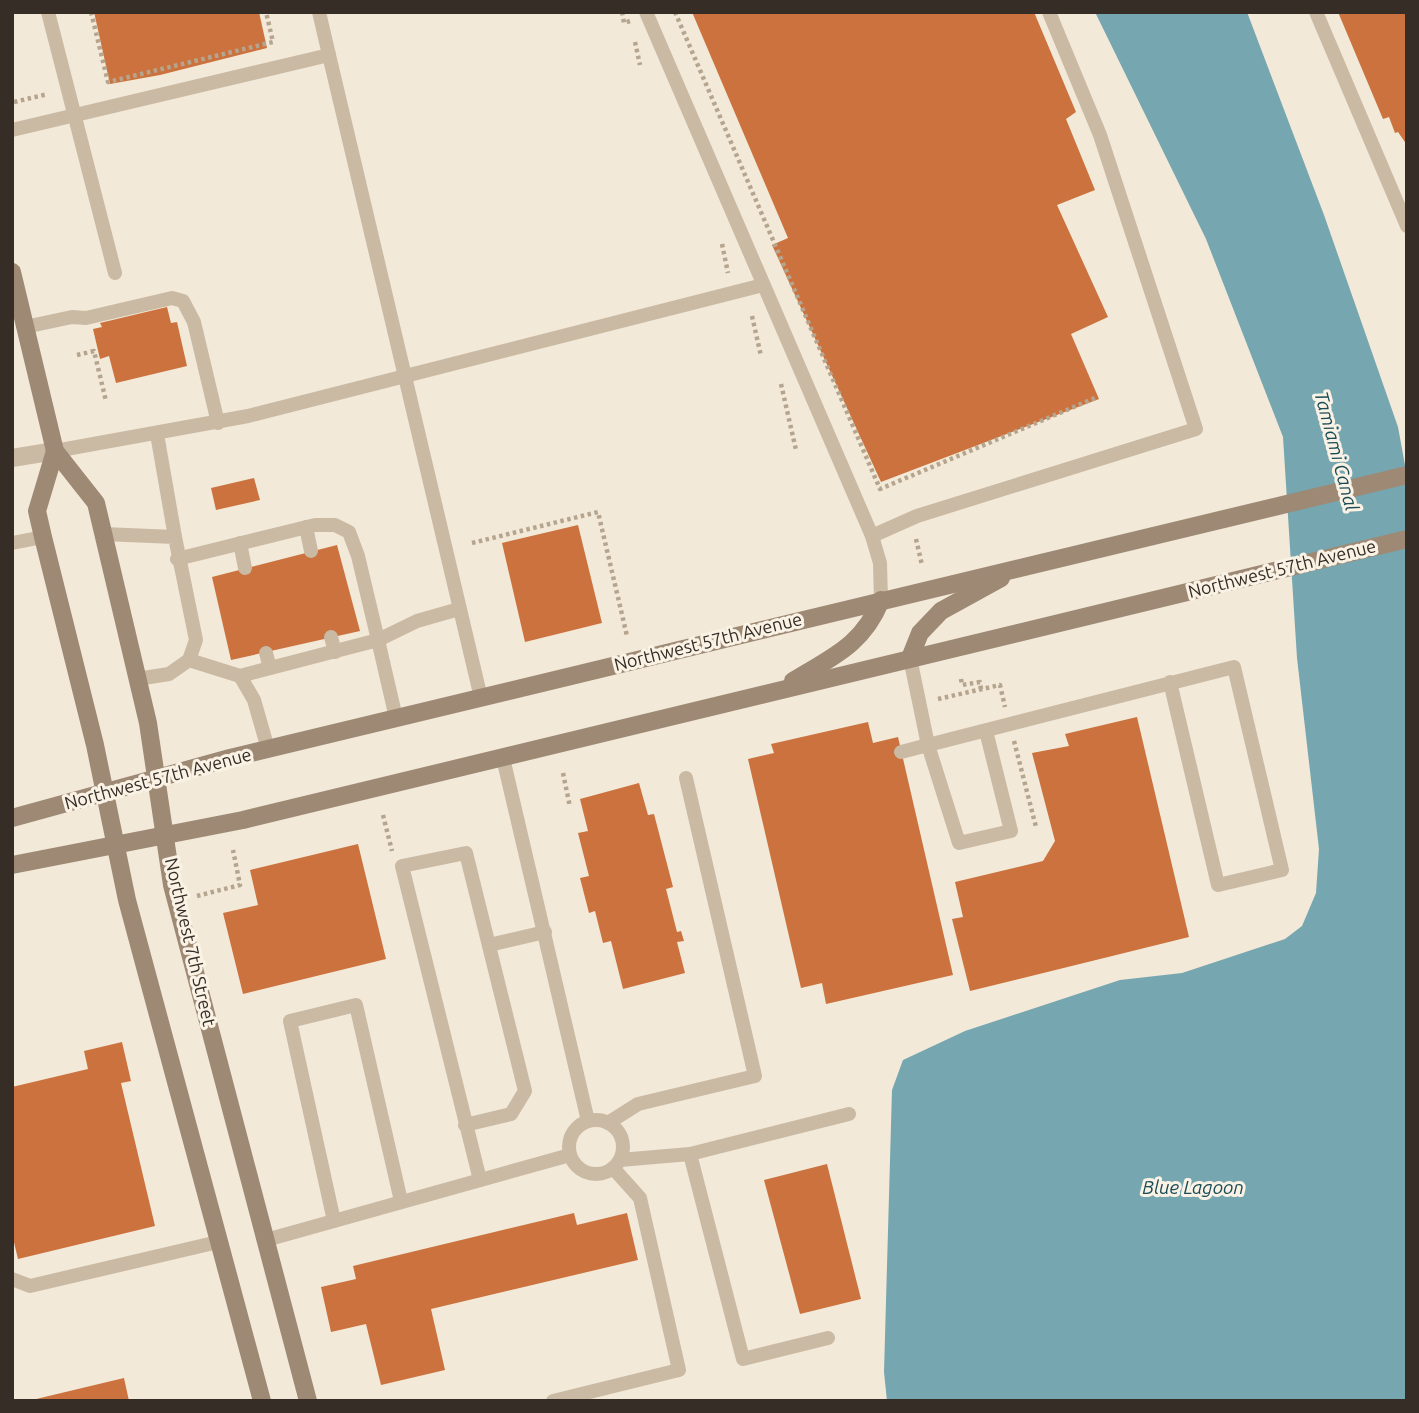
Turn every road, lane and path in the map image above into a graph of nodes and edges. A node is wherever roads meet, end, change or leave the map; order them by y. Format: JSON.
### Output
{"nodes":[{"id":1,"x":48,"y":12,"type":"edge"},
{"id":2,"x":91,"y":12,"type":"edge"},
{"id":3,"x":266,"y":12,"type":"edge"},
{"id":4,"x":319,"y":12,"type":"edge"},
{"id":5,"x":646,"y":12,"type":"edge"},
{"id":6,"x":674,"y":12,"type":"edge"},
{"id":7,"x":1049,"y":12,"type":"edge"},
{"id":8,"x":1316,"y":12,"type":"edge"},
{"id":9,"x":636,"y":49,"type":"dead end"},
{"id":10,"x":329,"y":55,"type":"junction"},
{"id":11,"x":640,"y":65,"type":"dead end"},
{"id":12,"x":48,"y":94,"type":"dead end"},
{"id":13,"x":14,"y":102,"type":"edge"},
{"id":14,"x":74,"y":115,"type":"junction"},
{"id":15,"x":12,"y":130,"type":"edge"},
{"id":16,"x":1407,"y":226,"type":"edge"},
{"id":17,"x":720,"y":238,"type":"dead end"},
{"id":18,"x":12,"y":272,"type":"edge"},
{"id":19,"x":115,"y":273,"type":"dead end"},
{"id":20,"x":729,"y":274,"type":"dead end"},
{"id":21,"x":763,"y":285,"type":"junction"},
{"id":22,"x":751,"y":309,"type":"dead end"},
{"id":23,"x":26,"y":327,"type":"junction"},
{"id":24,"x":77,"y":355,"type":"dead end"},
{"id":25,"x":761,"y":356,"type":"dead end"},
{"id":26,"x":405,"y":377,"type":"junction"},
{"id":27,"x":781,"y":384,"type":"dead end"},
{"id":28,"x":1095,"y":398,"type":"dead end"},
{"id":29,"x":106,"y":401,"type":"dead end"},
{"id":30,"x":218,"y":423,"type":"junction"},
{"id":31,"x":157,"y":434,"type":"junction"},
{"id":32,"x":796,"y":450,"type":"dead end"},
{"id":33,"x":55,"y":451,"type":"junction"},
{"id":34,"x":12,"y":458,"type":"edge"},
{"id":35,"x":1400,"y":477,"type":"edge"},
{"id":36,"x":306,"y":527,"type":"junction"},
{"id":37,"x":914,"y":532,"type":"dead end"},
{"id":38,"x":103,"y":534,"type":"junction"},
{"id":39,"x":872,"y":536,"type":"junction"},
{"id":40,"x":43,"y":537,"type":"junction"},
{"id":41,"x":175,"y":537,"type":"junction"},
{"id":42,"x":1407,"y":539,"type":"edge"},
{"id":43,"x":12,"y":543,"type":"edge"},
{"id":44,"x":240,"y":543,"type":"junction"},
{"id":45,"x":472,"y":543,"type":"dead end"},
{"id":46,"x":311,"y":551,"type":"dead end"},
{"id":47,"x":177,"y":559,"type":"junction"},
{"id":48,"x":922,"y":565,"type":"dead end"},
{"id":49,"x":1023,"y":566,"type":"junction"},
{"id":50,"x":246,"y":568,"type":"dead end"},
{"id":51,"x":881,"y":600,"type":"junction"},
{"id":52,"x":459,"y":609,"type":"junction"},
{"id":53,"x":627,"y":636,"type":"dead end"},
{"id":54,"x":378,"y":640,"type":"junction"},
{"id":55,"x":266,"y":653,"type":"dead end"},
{"id":56,"x":909,"y":659,"type":"junction"},
{"id":57,"x":190,"y":660,"type":"junction"},
{"id":58,"x":270,"y":668,"type":"junction"},
{"id":59,"x":240,"y":676,"type":"junction"},
{"id":60,"x":137,"y":679,"type":"junction"},
{"id":61,"x":961,"y":679,"type":"dead end"},
{"id":62,"x":1170,"y":682,"type":"junction"},
{"id":63,"x":981,"y":689,"type":"junction"},
{"id":64,"x":778,"y":690,"type":"junction"},
{"id":65,"x":1003,"y":697,"type":"dead end"},
{"id":66,"x":481,"y":698,"type":"junction"},
{"id":67,"x":933,"y":700,"type":"dead end"},
{"id":68,"x":396,"y":718,"type":"junction"},
{"id":69,"x":986,"y":731,"type":"junction"},
{"id":70,"x":1013,"y":737,"type":"dead end"},
{"id":71,"x":928,"y":745,"type":"junction"},
{"id":72,"x":268,"y":749,"type":"junction"},
{"id":73,"x":901,"y":752,"type":"dead end"},
{"id":74,"x":503,"y":758,"type":"junction"},
{"id":75,"x":563,"y":773,"type":"dead end"},
{"id":76,"x":157,"y":778,"type":"junction"},
{"id":77,"x":686,"y":778,"type":"dead end"},
{"id":78,"x":105,"y":792,"type":"junction"},
{"id":79,"x":570,"y":807,"type":"dead end"},
{"id":80,"x":383,"y":815,"type":"dead end"},
{"id":81,"x":12,"y":818,"type":"edge"},
{"id":82,"x":1036,"y":827,"type":"dead end"},
{"id":83,"x":166,"y":835,"type":"junction"},
{"id":84,"x":115,"y":844,"type":"junction"},
{"id":85,"x":233,"y":850,"type":"dead end"},
{"id":86,"x":393,"y":853,"type":"dead end"},
{"id":87,"x":12,"y":865,"type":"edge"},
{"id":88,"x":197,"y":895,"type":"dead end"},
{"id":89,"x":545,"y":932,"type":"junction"},
{"id":90,"x":489,"y":945,"type":"junction"},
{"id":91,"x":849,"y":1114,"type":"dead end"},
{"id":92,"x":588,"y":1121,"type":"junction"},
{"id":93,"x":608,"y":1123,"type":"junction"},
{"id":94,"x":465,"y":1125,"type":"junction"},
{"id":95,"x":690,"y":1154,"type":"junction"},
{"id":96,"x":570,"y":1155,"type":"junction"},
{"id":97,"x":617,"y":1164,"type":"junction"},
{"id":98,"x":480,"y":1180,"type":"junction"},
{"id":99,"x":401,"y":1202,"type":"junction"},
{"id":100,"x":334,"y":1221,"type":"junction"},
{"id":101,"x":266,"y":1240,"type":"junction"},
{"id":102,"x":218,"y":1242,"type":"junction"},
{"id":103,"x":12,"y":1279,"type":"edge"},
{"id":104,"x":828,"y":1338,"type":"dead end"},
{"id":105,"x":262,"y":1401,"type":"edge"},
{"id":106,"x":308,"y":1401,"type":"edge"},
{"id":107,"x":553,"y":1401,"type":"edge"}],
"edges":[{"from":1,"to":14,"type":"lane"},
{"from":2,"to":3,"type":"path"},
{"from":4,"to":10,"type":"lane"},
{"from":5,"to":21,"type":"lane"},
{"from":6,"to":28,"type":"path"},
{"from":7,"to":39,"type":"lane"},
{"from":8,"to":16,"type":"lane"},
{"from":9,"to":11,"type":"path"},
{"from":10,"to":14,"type":"lane"},
{"from":10,"to":26,"type":"lane"},
{"from":12,"to":13,"type":"path"},
{"from":14,"to":15,"type":"lane"},
{"from":14,"to":19,"type":"lane"},
{"from":17,"to":20,"type":"path"},
{"from":18,"to":23,"type":"main road","name":"Northwest 7th Street"},
{"from":21,"to":26,"type":"lane"},
{"from":21,"to":39,"type":"lane"},
{"from":22,"to":25,"type":"path"},
{"from":23,"to":30,"type":"lane"},
{"from":23,"to":33,"type":"main road","name":"Northwest 7th Street"},
{"from":24,"to":29,"type":"path"},
{"from":26,"to":30,"type":"lane"},
{"from":26,"to":52,"type":"lane"},
{"from":27,"to":32,"type":"path"},
{"from":30,"to":31,"type":"lane"},
{"from":31,"to":33,"type":"lane"},
{"from":31,"to":41,"type":"lane"},
{"from":33,"to":34,"type":"street"},
{"from":33,"to":38,"type":"main road","name":"Northwest 7th Street"},
{"from":33,"to":40,"type":"main road","name":"Northwest 7th Street"},
{"from":35,"to":49,"type":"main road","name":"Northwest 57th Avenue"},
{"from":36,"to":44,"type":"lane"},
{"from":36,"to":46,"type":"lane"},
{"from":36,"to":54,"type":"lane"},
{"from":37,"to":48,"type":"path"},
{"from":38,"to":41,"type":"lane"},
{"from":38,"to":60,"type":"main road","name":"Northwest 7th Street"},
{"from":39,"to":51,"type":"lane"},
{"from":40,"to":43,"type":"lane"},
{"from":40,"to":78,"type":"main road","name":"Northwest 7th Street"},
{"from":41,"to":47,"type":"lane"},
{"from":42,"to":56,"type":"main road","name":"Northwest 57th Avenue"},
{"from":44,"to":47,"type":"lane"},
{"from":44,"to":50,"type":"lane"},
{"from":45,"to":53,"type":"path"},
{"from":47,"to":57,"type":"lane"},
{"from":49,"to":51,"type":"main road","name":"Northwest 57th Avenue"},
{"from":49,"to":56,"type":"main road"},
{"from":51,"to":64,"type":"main road"},
{"from":51,"to":66,"type":"main road","name":"Northwest 57th Avenue"},
{"from":52,"to":54,"type":"lane"},
{"from":52,"to":66,"type":"lane"},
{"from":54,"to":58,"type":"lane"},
{"from":54,"to":68,"type":"lane"},
{"from":55,"to":58,"type":"lane"},
{"from":56,"to":64,"type":"main road","name":"Northwest 57th Avenue"},
{"from":56,"to":71,"type":"lane"},
{"from":57,"to":59,"type":"lane"},
{"from":57,"to":60,"type":"lane"},
{"from":58,"to":59,"type":"lane"},
{"from":59,"to":72,"type":"lane"},
{"from":60,"to":76,"type":"main road","name":"Northwest 7th Street"},
{"from":61,"to":63,"type":"path"},
{"from":62,"to":62,"type":"lane"},
{"from":62,"to":69,"type":"lane"},
{"from":63,"to":65,"type":"path"},
{"from":63,"to":67,"type":"path"},
{"from":64,"to":74,"type":"main road","name":"Northwest 57th Avenue"},
{"from":66,"to":68,"type":"main road","name":"Northwest 57th Avenue"},
{"from":68,"to":72,"type":"main road","name":"Northwest 57th Avenue"},
{"from":69,"to":71,"type":"lane"},
{"from":69,"to":71,"type":"lane"},
{"from":70,"to":82,"type":"path"},
{"from":71,"to":73,"type":"lane"},
{"from":72,"to":76,"type":"main road","name":"Northwest 57th Avenue"},
{"from":74,"to":83,"type":"main road","name":"Northwest 57th Avenue"},
{"from":74,"to":89,"type":"lane"},
{"from":75,"to":79,"type":"path"},
{"from":76,"to":78,"type":"main road","name":"Northwest 57th Avenue"},
{"from":76,"to":83,"type":"main road","name":"Northwest 7th Street"},
{"from":77,"to":93,"type":"lane"},
{"from":78,"to":81,"type":"main road","name":"Northwest 57th Avenue"},
{"from":78,"to":84,"type":"main road","name":"Northwest 7th Street"},
{"from":80,"to":86,"type":"path"},
{"from":83,"to":84,"type":"main road","name":"Northwest 57th Avenue"},
{"from":83,"to":101,"type":"main road","name":"Northwest 7th Street"},
{"from":84,"to":87,"type":"main road","name":"Northwest 57th Avenue"},
{"from":84,"to":102,"type":"main road","name":"Northwest 7th Street"},
{"from":85,"to":88,"type":"path"},
{"from":89,"to":90,"type":"lane"},
{"from":89,"to":92,"type":"lane"},
{"from":90,"to":94,"type":"lane"},
{"from":90,"to":94,"type":"lane"},
{"from":91,"to":95,"type":"lane"},
{"from":92,"to":93,"type":"lane"},
{"from":92,"to":96,"type":"lane"},
{"from":93,"to":97,"type":"lane"},
{"from":94,"to":98,"type":"lane"},
{"from":95,"to":97,"type":"lane"},
{"from":95,"to":104,"type":"lane"},
{"from":96,"to":97,"type":"lane"},
{"from":96,"to":98,"type":"lane"},
{"from":97,"to":107,"type":"lane"},
{"from":98,"to":99,"type":"lane"},
{"from":99,"to":100,"type":"lane"},
{"from":99,"to":100,"type":"lane"},
{"from":100,"to":101,"type":"lane"},
{"from":101,"to":106,"type":"main road","name":"Northwest 7th Street"},
{"from":102,"to":103,"type":"lane"},
{"from":102,"to":105,"type":"main road","name":"Northwest 7th Street"}]}
